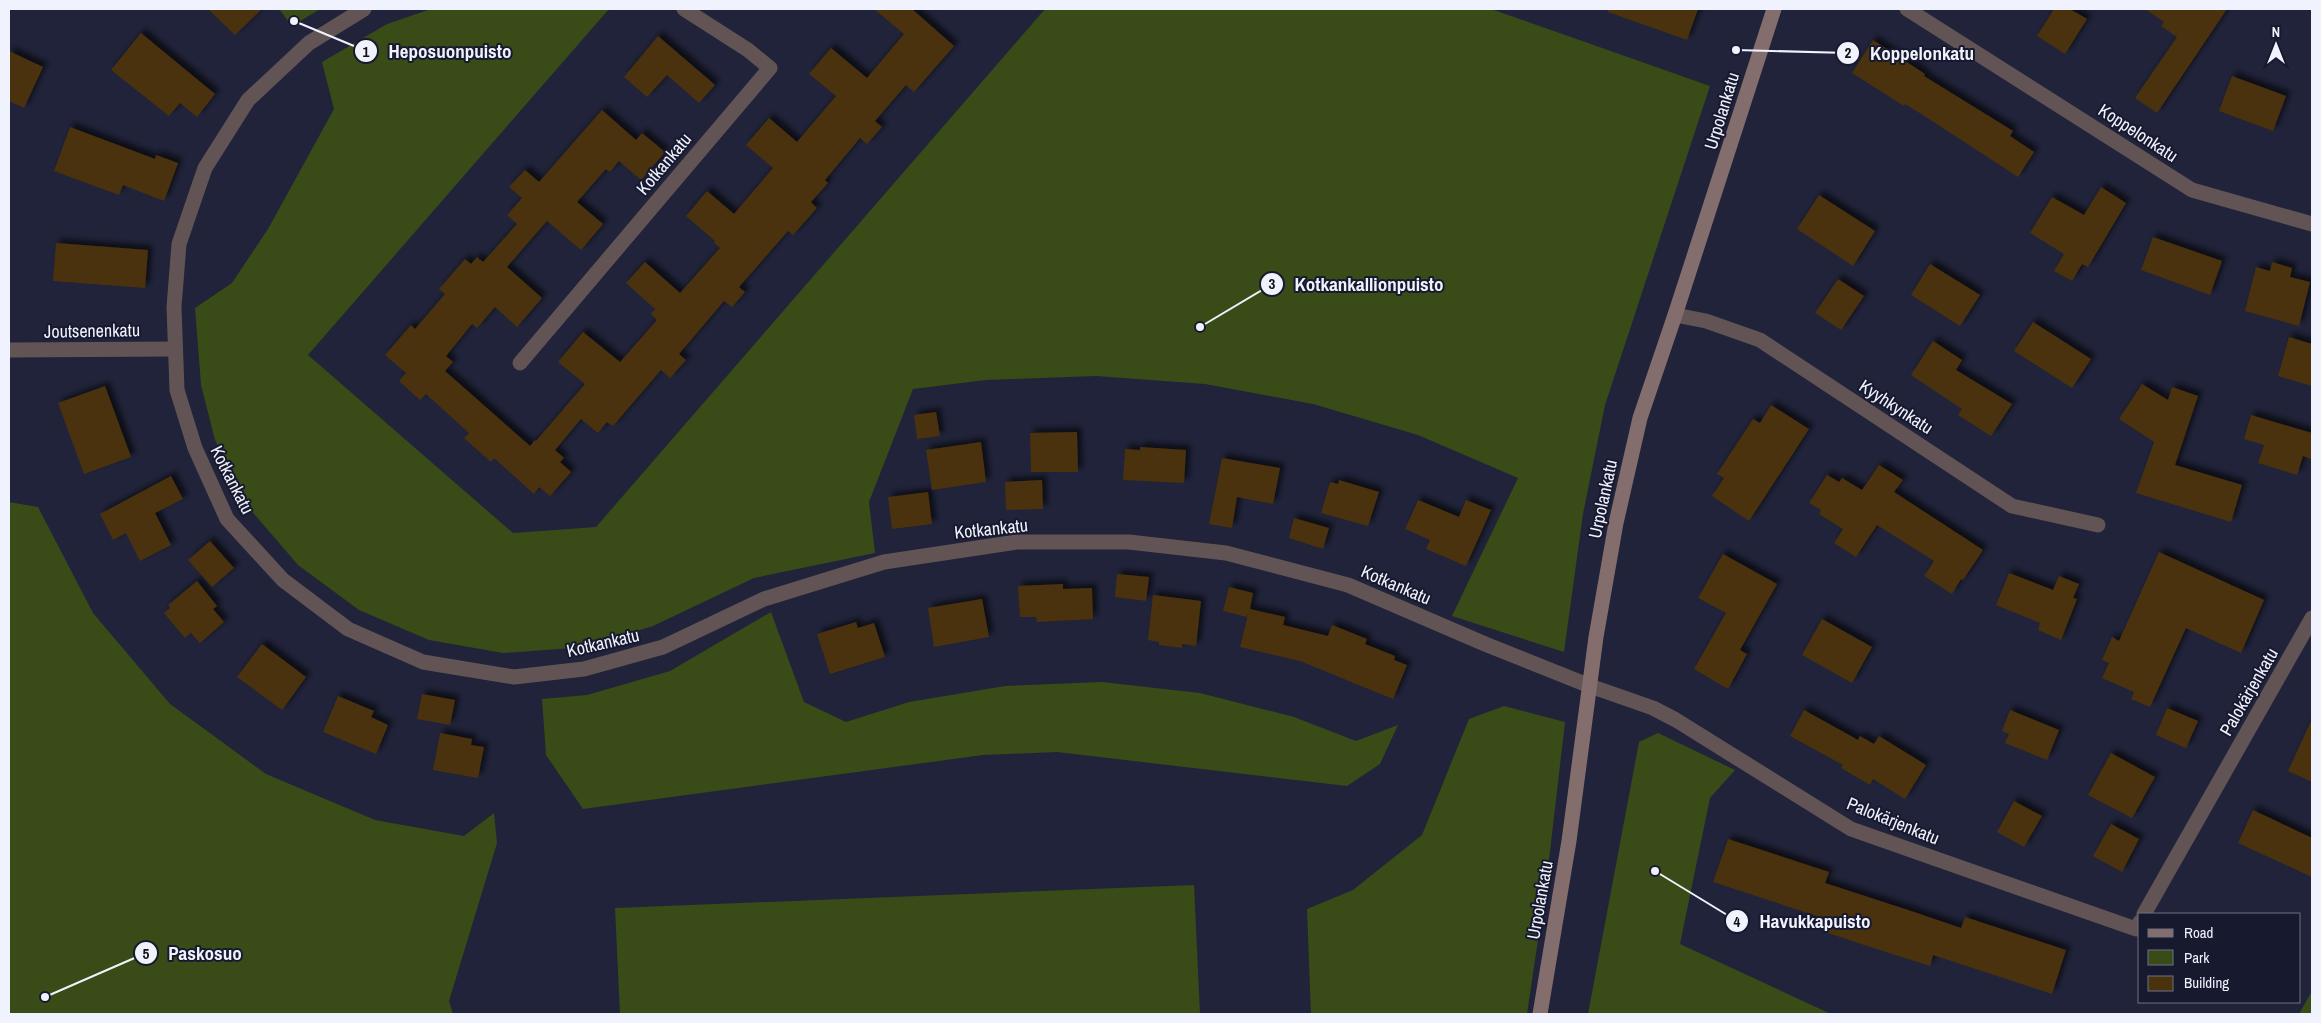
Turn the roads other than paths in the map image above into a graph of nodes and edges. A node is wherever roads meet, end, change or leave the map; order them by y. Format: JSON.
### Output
{"nodes":[{"id":1,"x":364,"y":9,"type":"edge"},
{"id":2,"x":684,"y":9,"type":"edge"},
{"id":3,"x":1774,"y":9,"type":"edge"},
{"id":4,"x":1907,"y":9,"type":"edge"},
{"id":5,"x":2312,"y":224,"type":"edge"},
{"id":6,"x":1675,"y":315,"type":"junction"},
{"id":7,"x":175,"y":348,"type":"junction"},
{"id":8,"x":9,"y":350,"type":"edge"},
{"id":9,"x":520,"y":363,"type":"dead end"},
{"id":10,"x":2098,"y":525,"type":"dead end"},
{"id":11,"x":2312,"y":618,"type":"edge"},
{"id":12,"x":1590,"y":686,"type":"junction"},
{"id":13,"x":2145,"y":913,"type":"edge"},
{"id":14,"x":2138,"y":926,"type":"edge"},
{"id":15,"x":1540,"y":1014,"type":"edge"}],
"edges":[{"from":1,"to":7,"type":"street","name":"Kotkankatu"},
{"from":2,"to":9,"type":"street","name":"Kotkankatu"},
{"from":3,"to":6,"type":"main road","name":"Urpolankatu"},
{"from":4,"to":5,"type":"street","name":"Koppelonkatu"},
{"from":6,"to":10,"type":"street","name":"Kyyhkynkatu"},
{"from":6,"to":12,"type":"main road","name":"Urpolankatu"},
{"from":7,"to":8,"type":"street","name":"Joutsenenkatu"},
{"from":7,"to":12,"type":"street","name":"Kotkankatu"},
{"from":11,"to":13,"type":"street","name":"Palokärjenkatu"},
{"from":12,"to":14,"type":"street","name":"Palokärjenkatu"},
{"from":12,"to":15,"type":"main road","name":"Urpolankatu"}]}
